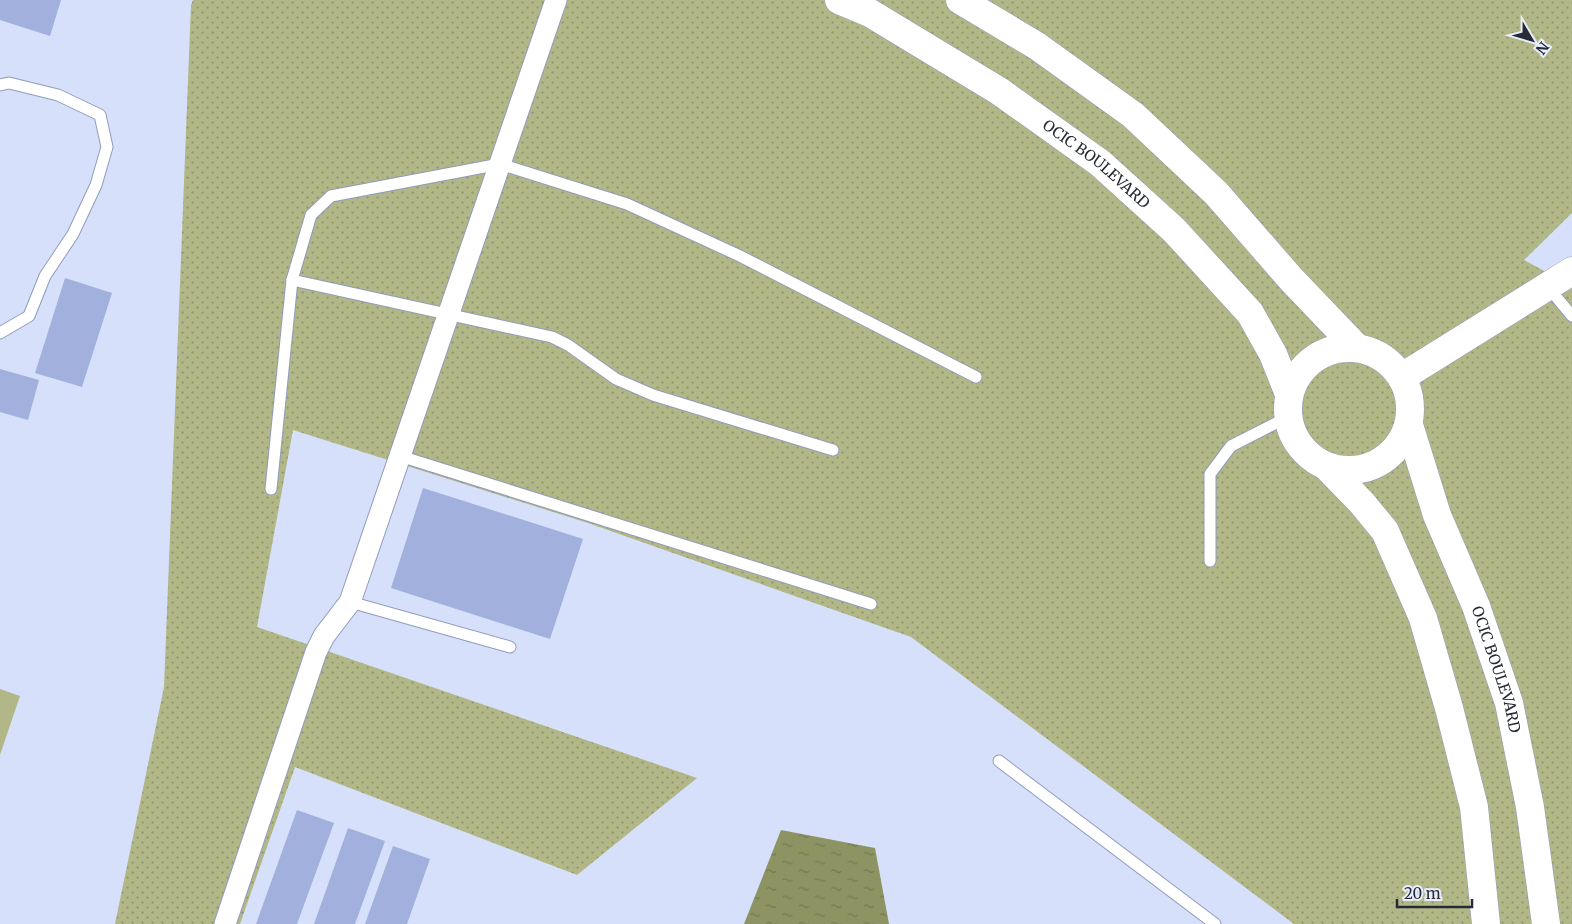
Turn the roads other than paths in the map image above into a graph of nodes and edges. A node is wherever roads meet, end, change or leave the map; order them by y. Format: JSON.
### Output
{"nodes":[{"id":1,"x":556,"y":0,"type":"edge"},
{"id":2,"x":840,"y":0,"type":"edge"},
{"id":3,"x":960,"y":0,"type":"edge"},
{"id":4,"x":0,"y":85,"type":"edge"},
{"id":5,"x":500,"y":164,"type":"junction"},
{"id":6,"x":1572,"y":271,"type":"edge"},
{"id":7,"x":292,"y":280,"type":"junction"},
{"id":8,"x":1548,"y":287,"type":"junction"},
{"id":9,"x":448,"y":315,"type":"junction"},
{"id":10,"x":1572,"y":316,"type":"edge"},
{"id":11,"x":0,"y":334,"type":"edge"},
{"id":12,"x":1357,"y":348,"type":"junction"},
{"id":13,"x":976,"y":377,"type":"dead end"},
{"id":14,"x":1402,"y":377,"type":"junction"},
{"id":15,"x":1288,"y":406,"type":"junction"},
{"id":16,"x":1408,"y":426,"type":"junction"},
{"id":17,"x":833,"y":450,"type":"dead end"},
{"id":18,"x":400,"y":456,"type":"junction"},
{"id":19,"x":1327,"y":467,"type":"junction"},
{"id":20,"x":270,"y":489,"type":"dead end"},
{"id":21,"x":1210,"y":561,"type":"dead end"},
{"id":22,"x":350,"y":602,"type":"junction"},
{"id":23,"x":871,"y":604,"type":"dead end"},
{"id":24,"x":510,"y":647,"type":"dead end"},
{"id":25,"x":999,"y":761,"type":"dead end"},
{"id":26,"x":225,"y":924,"type":"edge"},
{"id":27,"x":1215,"y":924,"type":"edge"},
{"id":28,"x":1486,"y":924,"type":"edge"},
{"id":29,"x":1546,"y":924,"type":"edge"}],
"edges":[{"from":1,"to":5,"type":"street"},
{"from":2,"to":15,"type":"street","name":"OCIC BOULEVARD"},
{"from":3,"to":12,"type":"street"},
{"from":4,"to":11,"type":"lane"},
{"from":5,"to":7,"type":"lane"},
{"from":5,"to":9,"type":"street"},
{"from":5,"to":13,"type":"lane"},
{"from":6,"to":8,"type":"street"},
{"from":7,"to":9,"type":"lane"},
{"from":7,"to":20,"type":"lane"},
{"from":8,"to":10,"type":"lane"},
{"from":8,"to":14,"type":"street"},
{"from":9,"to":17,"type":"lane"},
{"from":9,"to":18,"type":"street"},
{"from":12,"to":14,"type":"street"},
{"from":12,"to":15,"type":"street"},
{"from":14,"to":16,"type":"street"},
{"from":15,"to":19,"type":"street"},
{"from":15,"to":21,"type":"lane"},
{"from":16,"to":19,"type":"street"},
{"from":16,"to":29,"type":"street","name":"OCIC BOULEVARD"},
{"from":18,"to":22,"type":"street"},
{"from":18,"to":23,"type":"lane"},
{"from":19,"to":28,"type":"street"},
{"from":22,"to":24,"type":"lane"},
{"from":22,"to":26,"type":"street"},
{"from":25,"to":27,"type":"lane"}]}
